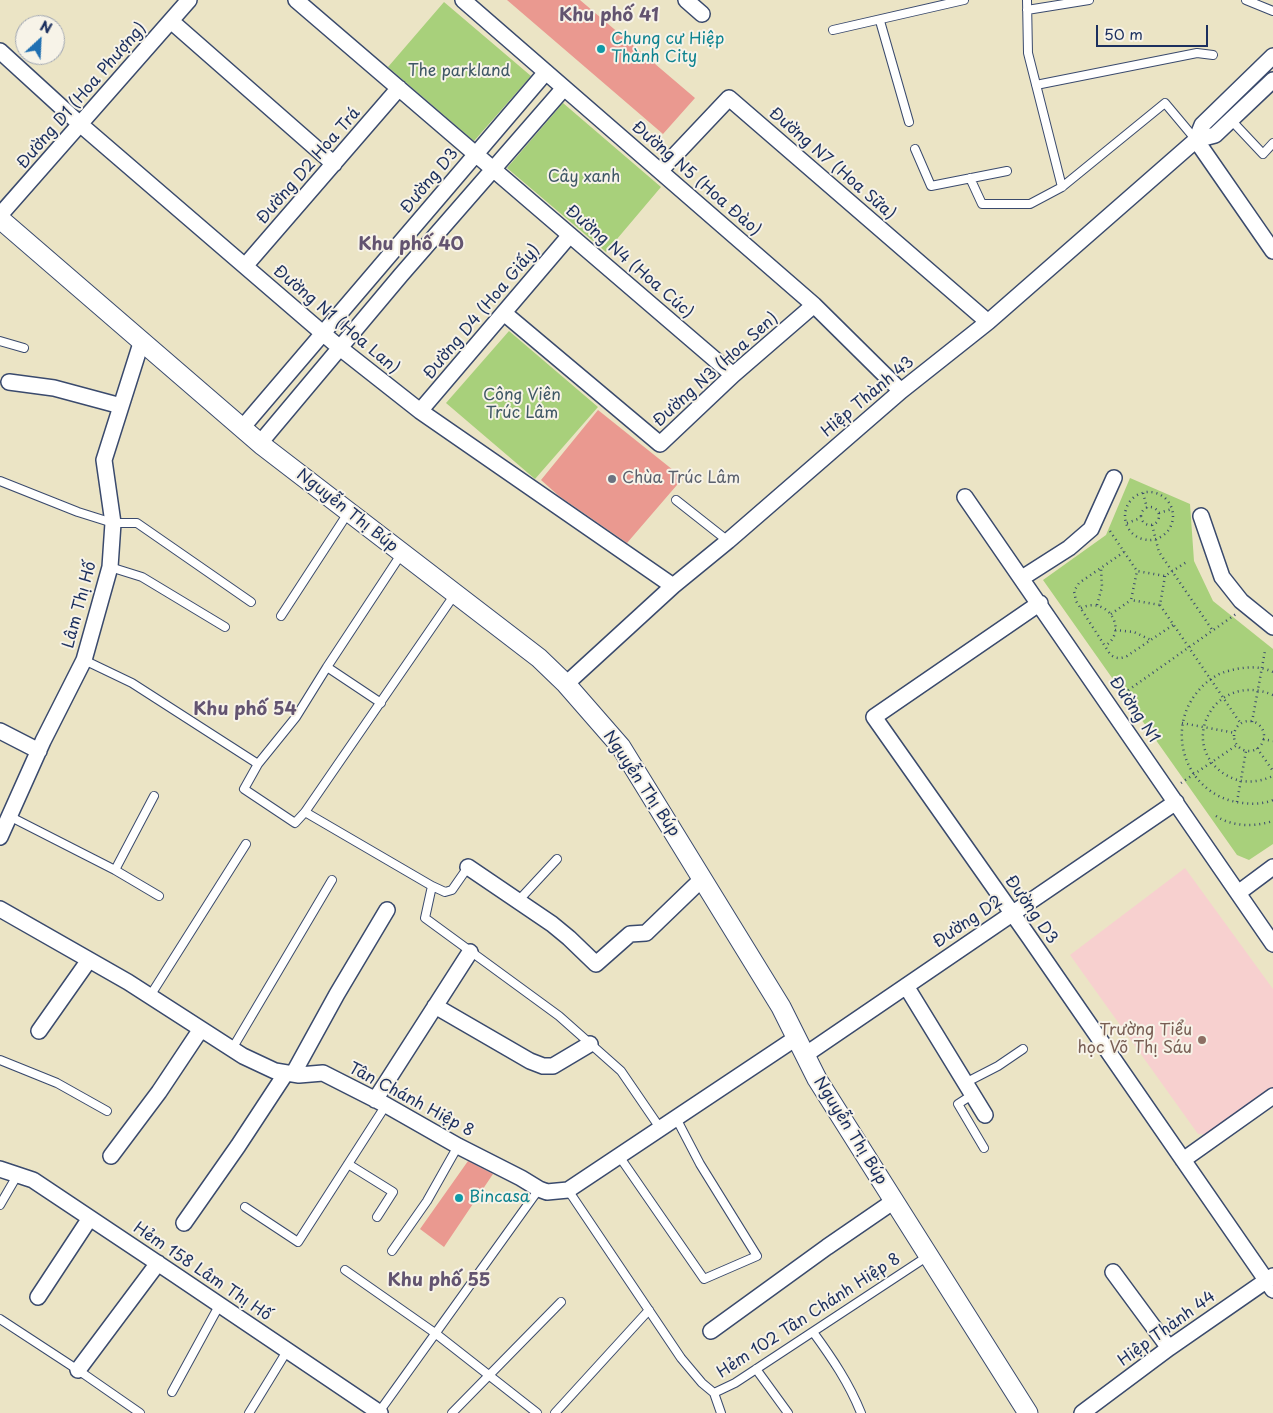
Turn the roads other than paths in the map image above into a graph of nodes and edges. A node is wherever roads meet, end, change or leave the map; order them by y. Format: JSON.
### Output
{"nodes":[{"id":1,"x":189,"y":0,"type":"edge"},
{"id":2,"x":296,"y":0,"type":"edge"},
{"id":3,"x":463,"y":0,"type":"edge"},
{"id":4,"x":686,"y":0,"type":"edge"},
{"id":5,"x":964,"y":0,"type":"edge"},
{"id":6,"x":1027,"y":0,"type":"edge"},
{"id":7,"x":1089,"y":0,"type":"edge"},
{"id":8,"x":1246,"y":0,"type":"edge"},
{"id":9,"x":1027,"y":10,"type":"junction"},
{"id":10,"x":1273,"y":11,"type":"edge"},
{"id":11,"x":702,"y":14,"type":"dead end"},
{"id":12,"x":171,"y":21,"type":"junction"},
{"id":13,"x":880,"y":21,"type":"junction"},
{"id":14,"x":833,"y":30,"type":"dead end"},
{"id":15,"x":0,"y":52,"type":"edge"},
{"id":16,"x":1214,"y":55,"type":"dead end"},
{"id":17,"x":1273,"y":56,"type":"edge"},
{"id":18,"x":546,"y":72,"type":"junction"},
{"id":19,"x":1273,"y":80,"type":"edge"},
{"id":20,"x":1036,"y":85,"type":"junction"},
{"id":21,"x":399,"y":88,"type":"junction"},
{"id":22,"x":564,"y":88,"type":"junction"},
{"id":23,"x":1231,"y":120,"type":"junction"},
{"id":24,"x":910,"y":122,"type":"dead end"},
{"id":25,"x":81,"y":124,"type":"junction"},
{"id":26,"x":1196,"y":140,"type":"junction"},
{"id":27,"x":1273,"y":143,"type":"edge"},
{"id":28,"x":915,"y":148,"type":"dead end"},
{"id":29,"x":476,"y":154,"type":"junction"},
{"id":30,"x":334,"y":164,"type":"junction"},
{"id":31,"x":494,"y":169,"type":"junction"},
{"id":32,"x":1007,"y":171,"type":"dead end"},
{"id":33,"x":660,"y":172,"type":"junction"},
{"id":34,"x":970,"y":178,"type":"junction"},
{"id":35,"x":1062,"y":187,"type":"junction"},
{"id":36,"x":0,"y":215,"type":"edge"},
{"id":37,"x":0,"y":219,"type":"edge"},
{"id":38,"x":570,"y":235,"type":"junction"},
{"id":39,"x":1273,"y":251,"type":"edge"},
{"id":40,"x":245,"y":266,"type":"junction"},
{"id":41,"x":814,"y":305,"type":"junction"},
{"id":42,"x":504,"y":313,"type":"junction"},
{"id":43,"x":988,"y":322,"type":"junction"},
{"id":44,"x":323,"y":334,"type":"junction"},
{"id":45,"x":142,"y":340,"type":"junction"},
{"id":46,"x":0,"y":341,"type":"edge"},
{"id":47,"x":24,"y":348,"type":"dead end"},
{"id":48,"x":340,"y":348,"type":"junction"},
{"id":49,"x":734,"y":375,"type":"junction"},
{"id":50,"x":9,"y":382,"type":"dead end"},
{"id":51,"x":901,"y":391,"type":"junction"},
{"id":52,"x":121,"y":406,"type":"junction"},
{"id":53,"x":420,"y":411,"type":"junction"},
{"id":54,"x":242,"y":428,"type":"junction"},
{"id":55,"x":260,"y":443,"type":"junction"},
{"id":56,"x":1114,"y":478,"type":"dead end"},
{"id":57,"x":0,"y":481,"type":"edge"},
{"id":58,"x":965,"y":497,"type":"dead end"},
{"id":59,"x":676,"y":500,"type":"dead end"},
{"id":60,"x":349,"y":512,"type":"junction"},
{"id":61,"x":1201,"y":516,"type":"dead end"},
{"id":62,"x":113,"y":523,"type":"junction"},
{"id":63,"x":728,"y":541,"type":"junction"},
{"id":64,"x":402,"y":553,"type":"junction"},
{"id":65,"x":110,"y":567,"type":"junction"},
{"id":66,"x":1022,"y":578,"type":"junction"},
{"id":67,"x":673,"y":586,"type":"junction"},
{"id":68,"x":455,"y":594,"type":"junction"},
{"id":69,"x":251,"y":602,"type":"dead end"},
{"id":70,"x":1040,"y":603,"type":"junction"},
{"id":71,"x":281,"y":616,"type":"dead end"},
{"id":72,"x":225,"y":627,"type":"dead end"},
{"id":73,"x":1273,"y":627,"type":"edge"},
{"id":74,"x":84,"y":660,"type":"junction"},
{"id":75,"x":327,"y":667,"type":"junction"},
{"id":76,"x":566,"y":684,"type":"junction"},
{"id":77,"x":381,"y":703,"type":"junction"},
{"id":78,"x":0,"y":731,"type":"edge"},
{"id":79,"x":39,"y":751,"type":"junction"},
{"id":80,"x":258,"y":764,"type":"junction"},
{"id":81,"x":154,"y":796,"type":"dead end"},
{"id":82,"x":1172,"y":797,"type":"junction"},
{"id":83,"x":305,"y":812,"type":"junction"},
{"id":84,"x":9,"y":816,"type":"junction"},
{"id":85,"x":0,"y":837,"type":"edge"},
{"id":86,"x":246,"y":844,"type":"dead end"},
{"id":87,"x":556,"y":859,"type":"dead end"},
{"id":88,"x":468,"y":867,"type":"joint"},
{"id":89,"x":1273,"y":867,"type":"edge"},
{"id":90,"x":115,"y":870,"type":"junction"},
{"id":91,"x":702,"y":879,"type":"junction"},
{"id":92,"x":332,"y":880,"type":"dead end"},
{"id":93,"x":432,"y":886,"type":"junction"},
{"id":94,"x":1238,"y":893,"type":"junction"},
{"id":95,"x":159,"y":896,"type":"dead end"},
{"id":96,"x":519,"y":900,"type":"junction"},
{"id":97,"x":0,"y":908,"type":"edge"},
{"id":98,"x":387,"y":910,"type":"dead end"},
{"id":99,"x":1012,"y":913,"type":"junction"},
{"id":100,"x":1273,"y":944,"type":"edge"},
{"id":101,"x":470,"y":952,"type":"junction"},
{"id":102,"x":89,"y":960,"type":"junction"},
{"id":103,"x":906,"y":986,"type":"junction"},
{"id":104,"x":150,"y":996,"type":"junction"},
{"id":105,"x":435,"y":1006,"type":"junction"},
{"id":106,"x":201,"y":1029,"type":"junction"},
{"id":107,"x":39,"y":1030,"type":"dead end"},
{"id":108,"x":796,"y":1038,"type":"junction"},
{"id":109,"x":590,"y":1044,"type":"junction"},
{"id":110,"x":232,"y":1049,"type":"junction"},
{"id":111,"x":1023,"y":1049,"type":"dead end"},
{"id":112,"x":805,"y":1056,"type":"junction"},
{"id":113,"x":0,"y":1060,"type":"edge"},
{"id":114,"x":290,"y":1073,"type":"junction"},
{"id":115,"x":968,"y":1089,"type":"junction"},
{"id":116,"x":1273,"y":1096,"type":"edge"},
{"id":117,"x":380,"y":1102,"type":"junction"},
{"id":118,"x":107,"y":1111,"type":"dead end"},
{"id":119,"x":985,"y":1115,"type":"dead end"},
{"id":120,"x":676,"y":1118,"type":"junction"},
{"id":121,"x":660,"y":1128,"type":"junction"},
{"id":122,"x":458,"y":1146,"type":"junction"},
{"id":123,"x":984,"y":1148,"type":"dead end"},
{"id":124,"x":111,"y":1156,"type":"dead end"},
{"id":125,"x":619,"y":1156,"type":"junction"},
{"id":126,"x":1182,"y":1160,"type":"junction"},
{"id":127,"x":348,"y":1164,"type":"junction"},
{"id":128,"x":0,"y":1169,"type":"edge"},
{"id":129,"x":18,"y":1174,"type":"junction"},
{"id":130,"x":539,"y":1189,"type":"junction"},
{"id":131,"x":568,"y":1190,"type":"junction"},
{"id":132,"x":894,"y":1201,"type":"junction"},
{"id":133,"x":0,"y":1205,"type":"edge"},
{"id":134,"x":245,"y":1207,"type":"dead end"},
{"id":135,"x":377,"y":1217,"type":"dead end"},
{"id":136,"x":90,"y":1218,"type":"junction"},
{"id":137,"x":184,"y":1222,"type":"dead end"},
{"id":138,"x":392,"y":1251,"type":"dead end"},
{"id":139,"x":928,"y":1256,"type":"junction"},
{"id":140,"x":158,"y":1263,"type":"junction"},
{"id":141,"x":346,"y":1270,"type":"dead end"},
{"id":142,"x":1113,"y":1272,"type":"dead end"},
{"id":143,"x":1270,"y":1282,"type":"edge"},
{"id":144,"x":38,"y":1297,"type":"dead end"},
{"id":145,"x":561,"y":1302,"type":"dead end"},
{"id":146,"x":220,"y":1304,"type":"junction"},
{"id":147,"x":649,"y":1310,"type":"junction"},
{"id":148,"x":0,"y":1318,"type":"edge"},
{"id":149,"x":712,"y":1331,"type":"dead end"},
{"id":150,"x":813,"y":1332,"type":"junction"},
{"id":151,"x":436,"y":1333,"type":"junction"},
{"id":152,"x":1169,"y":1348,"type":"junction"},
{"id":153,"x":287,"y":1351,"type":"junction"},
{"id":154,"x":756,"y":1369,"type":"junction"},
{"id":155,"x":78,"y":1370,"type":"junction"},
{"id":156,"x":490,"y":1375,"type":"junction"},
{"id":157,"x":172,"y":1392,"type":"dead end"},
{"id":158,"x":714,"y":1393,"type":"junction"},
{"id":159,"x":373,"y":1411,"type":"edge"},
{"id":160,"x":719,"y":1412,"type":"edge"},
{"id":161,"x":140,"y":1413,"type":"edge"},
{"id":162,"x":248,"y":1413,"type":"edge"},
{"id":163,"x":452,"y":1413,"type":"edge"},
{"id":164,"x":537,"y":1413,"type":"edge"},
{"id":165,"x":555,"y":1413,"type":"edge"},
{"id":166,"x":788,"y":1413,"type":"edge"},
{"id":167,"x":861,"y":1413,"type":"edge"},
{"id":168,"x":1028,"y":1413,"type":"edge"},
{"id":169,"x":1082,"y":1413,"type":"edge"}],
"edges":[{"from":1,"to":12,"type":"street","name":"Đường D1 (Hoa Phượng)"},
{"from":2,"to":21,"type":"street","name":"Đường N4 (Hoa Cúc)"},
{"from":3,"to":18,"type":"street","name":"Đường N5 (Hoa Đào)"},
{"from":4,"to":11,"type":"street"},
{"from":5,"to":13,"type":"lane"},
{"from":6,"to":9,"type":"lane"},
{"from":7,"to":9,"type":"lane"},
{"from":8,"to":10,"type":"lane"},
{"from":9,"to":20,"type":"lane"},
{"from":12,"to":25,"type":"street","name":"Đường D1 (Hoa Phượng)"},
{"from":12,"to":30,"type":"street"},
{"from":13,"to":14,"type":"lane"},
{"from":13,"to":24,"type":"lane"},
{"from":15,"to":25,"type":"street","name":"Đường N1 (Hoa Lan)"},
{"from":16,"to":20,"type":"lane"},
{"from":17,"to":26,"type":"street","name":"Hiệp Thành 43"},
{"from":18,"to":22,"type":"street","name":"Đường N5 (Hoa Đào)"},
{"from":18,"to":29,"type":"street","name":"Đường D3"},
{"from":19,"to":23,"type":"street","name":"Hiệp Thành 43"},
{"from":20,"to":35,"type":"lane"},
{"from":21,"to":29,"type":"street","name":"Đường N4 (Hoa Cúc)"},
{"from":21,"to":30,"type":"street","name":"Đường D2 Hoa Trá"},
{"from":22,"to":31,"type":"street"},
{"from":22,"to":33,"type":"street","name":"Đường N5 (Hoa Đào)"},
{"from":23,"to":26,"type":"street","name":"Hiệp Thành 43"},
{"from":23,"to":27,"type":"lane"},
{"from":25,"to":36,"type":"street","name":"Đường D1 (Hoa Phượng)"},
{"from":25,"to":40,"type":"street","name":"Đường N1 (Hoa Lan)"},
{"from":26,"to":35,"type":"lane"},
{"from":26,"to":39,"type":"street"},
{"from":26,"to":43,"type":"street","name":"Hiệp Thành 43"},
{"from":28,"to":34,"type":"lane"},
{"from":29,"to":31,"type":"street","name":"Đường N4 (Hoa Cúc)"},
{"from":29,"to":44,"type":"street","name":"Đường D3"},
{"from":30,"to":40,"type":"street","name":"Đường D2 Hoa Trá"},
{"from":31,"to":38,"type":"street","name":"Đường N4 (Hoa Cúc)"},
{"from":31,"to":48,"type":"street"},
{"from":32,"to":34,"type":"lane"},
{"from":33,"to":41,"type":"street","name":"Đường N5 (Hoa Đào)"},
{"from":33,"to":43,"type":"street","name":"Đường N7 (Hoa Sữa)"},
{"from":34,"to":35,"type":"lane"},
{"from":37,"to":45,"type":"street","name":"Nguyễn Thị Búp"},
{"from":38,"to":42,"type":"street","name":"Đường D4 (Hoa Giấy)"},
{"from":38,"to":49,"type":"street","name":"Đường N4 (Hoa Cúc)"},
{"from":40,"to":44,"type":"street","name":"Đường N1 (Hoa Lan)"},
{"from":41,"to":49,"type":"street","name":"Đường N3 (Hoa Sen)"},
{"from":41,"to":51,"type":"street","name":"Đường N5 (Hoa Đào)"},
{"from":42,"to":49,"type":"street","name":"Đường N3 (Hoa Sen)"},
{"from":42,"to":53,"type":"street","name":"Đường D4 (Hoa Giấy)"},
{"from":43,"to":51,"type":"street","name":"Hiệp Thành 43"},
{"from":44,"to":48,"type":"street","name":"Đường N1 (Hoa Lan)"},
{"from":44,"to":54,"type":"street","name":"Đường D3"},
{"from":45,"to":52,"type":"street","name":"Lâm Thị Hố"},
{"from":45,"to":54,"type":"street","name":"Nguyễn Thị Búp"},
{"from":46,"to":47,"type":"lane"},
{"from":48,"to":53,"type":"street","name":"Đường N1 (Hoa Lan)"},
{"from":48,"to":55,"type":"street"},
{"from":50,"to":52,"type":"street"},
{"from":51,"to":63,"type":"street","name":"Hiệp Thành 43"},
{"from":52,"to":62,"type":"street","name":"Lâm Thị Hố"},
{"from":53,"to":67,"type":"street","name":"Đường N1 (Hoa Lan)"},
{"from":54,"to":55,"type":"street","name":"Nguyễn Thị Búp"},
{"from":55,"to":60,"type":"street","name":"Nguyễn Thị Búp"},
{"from":56,"to":66,"type":"street"},
{"from":57,"to":62,"type":"lane"},
{"from":58,"to":66,"type":"street","name":"Đường N1"},
{"from":59,"to":63,"type":"lane"},
{"from":60,"to":64,"type":"street","name":"Nguyễn Thị Búp"},
{"from":60,"to":71,"type":"lane"},
{"from":61,"to":73,"type":"street"},
{"from":62,"to":65,"type":"street","name":"Lâm Thị Hố"},
{"from":62,"to":69,"type":"lane"},
{"from":63,"to":67,"type":"street","name":"Hiệp Thành 43"},
{"from":64,"to":68,"type":"street","name":"Nguyễn Thị Búp"},
{"from":64,"to":75,"type":"lane"},
{"from":65,"to":72,"type":"lane"},
{"from":65,"to":74,"type":"street","name":"Lâm Thị Hố"},
{"from":66,"to":70,"type":"street","name":"Đường N1"},
{"from":67,"to":76,"type":"street","name":"Hiệp Thành 43"},
{"from":68,"to":76,"type":"street","name":"Nguyễn Thị Búp"},
{"from":68,"to":77,"type":"lane"},
{"from":70,"to":82,"type":"street","name":"Đường N1"},
{"from":70,"to":99,"type":"street","name":"Đường D3"},
{"from":74,"to":79,"type":"street","name":"Lâm Thị Hố"},
{"from":74,"to":80,"type":"lane"},
{"from":75,"to":77,"type":"lane"},
{"from":75,"to":80,"type":"lane"},
{"from":76,"to":91,"type":"street","name":"Nguyễn Thị Búp"},
{"from":77,"to":83,"type":"lane"},
{"from":78,"to":79,"type":"street"},
{"from":79,"to":84,"type":"street","name":"Lâm Thị Hố"},
{"from":80,"to":83,"type":"lane"},
{"from":81,"to":90,"type":"lane"},
{"from":82,"to":94,"type":"street","name":"Đường N1"},
{"from":82,"to":99,"type":"street","name":"Đường D2"},
{"from":83,"to":93,"type":"lane"},
{"from":84,"to":85,"type":"street","name":"Lâm Thị Hố"},
{"from":84,"to":90,"type":"lane"},
{"from":86,"to":104,"type":"lane"},
{"from":87,"to":96,"type":"lane"},
{"from":88,"to":93,"type":"lane"},
{"from":88,"to":96,"type":"street"},
{"from":89,"to":94,"type":"street"},
{"from":90,"to":95,"type":"lane"},
{"from":91,"to":96,"type":"street"},
{"from":91,"to":108,"type":"street","name":"Nguyễn Thị Búp"},
{"from":92,"to":110,"type":"lane"},
{"from":93,"to":101,"type":"lane"},
{"from":94,"to":100,"type":"street","name":"Đường N1"},
{"from":97,"to":102,"type":"street","name":"Tân Chánh Hiệp 8"},
{"from":98,"to":114,"type":"street"},
{"from":99,"to":103,"type":"street","name":"Đường D2"},
{"from":99,"to":126,"type":"street","name":"Đường D3"},
{"from":101,"to":105,"type":"street"},
{"from":101,"to":109,"type":"lane"},
{"from":102,"to":104,"type":"street","name":"Tân Chánh Hiệp 8"},
{"from":102,"to":107,"type":"street"},
{"from":103,"to":112,"type":"street","name":"Đường D2"},
{"from":103,"to":115,"type":"street"},
{"from":104,"to":106,"type":"street","name":"Tân Chánh Hiệp 8"},
{"from":105,"to":109,"type":"street"},
{"from":105,"to":117,"type":"street"},
{"from":106,"to":110,"type":"street","name":"Tân Chánh Hiệp 8"},
{"from":106,"to":124,"type":"street"},
{"from":108,"to":112,"type":"street","name":"Nguyễn Thị Búp"},
{"from":108,"to":120,"type":"street"},
{"from":109,"to":121,"type":"lane"},
{"from":110,"to":114,"type":"street","name":"Tân Chánh Hiệp 8"},
{"from":111,"to":115,"type":"lane"},
{"from":112,"to":132,"type":"street","name":"Nguyễn Thị Búp"},
{"from":113,"to":118,"type":"lane"},
{"from":114,"to":117,"type":"street","name":"Tân Chánh Hiệp 8"},
{"from":114,"to":137,"type":"street"},
{"from":115,"to":119,"type":"street"},
{"from":115,"to":123,"type":"lane"},
{"from":116,"to":126,"type":"street"},
{"from":117,"to":122,"type":"street","name":"Tân Chánh Hiệp 8"},
{"from":117,"to":127,"type":"lane"},
{"from":120,"to":121,"type":"street"},
{"from":120,"to":125,"type":"lane"},
{"from":121,"to":125,"type":"street"},
{"from":122,"to":130,"type":"street","name":"Tân Chánh Hiệp 8"},
{"from":122,"to":138,"type":"lane"},
{"from":125,"to":131,"type":"street"},
{"from":126,"to":143,"type":"street","name":"Đường D3"},
{"from":127,"to":134,"type":"lane"},
{"from":127,"to":135,"type":"lane"},
{"from":128,"to":129,"type":"street","name":"Hẻm 158 Lâm Thị Hố"},
{"from":129,"to":133,"type":"lane"},
{"from":129,"to":136,"type":"street","name":"Hẻm 158 Lâm Thị Hố"},
{"from":130,"to":131,"type":"street","name":"Tân Chánh Hiệp 8"},
{"from":130,"to":151,"type":"lane"},
{"from":131,"to":147,"type":"lane","name":"Hẻm 102 Tân Chánh Hiệp 8"},
{"from":132,"to":139,"type":"street","name":"Nguyễn Thị Búp"},
{"from":132,"to":149,"type":"street"},
{"from":136,"to":140,"type":"street","name":"Hẻm 158 Lâm Thị Hố"},
{"from":136,"to":144,"type":"street"},
{"from":139,"to":150,"type":"lane","name":"Hẻm 102 Tân Chánh Hiệp 8"},
{"from":139,"to":168,"type":"street","name":"Nguyễn Thị Búp"},
{"from":140,"to":146,"type":"street","name":"Hẻm 158 Lâm Thị Hố"},
{"from":140,"to":155,"type":"street"},
{"from":141,"to":151,"type":"lane"},
{"from":142,"to":152,"type":"street"},
{"from":143,"to":152,"type":"street","name":"Hiệp Thành 44"},
{"from":145,"to":156,"type":"lane"},
{"from":146,"to":153,"type":"street","name":"Hẻm 158 Lâm Thị Hố"},
{"from":146,"to":157,"type":"lane"},
{"from":147,"to":158,"type":"lane","name":"Hẻm 102 Tân Chánh Hiệp 8"},
{"from":147,"to":165,"type":"lane"},
{"from":148,"to":155,"type":"lane"},
{"from":150,"to":154,"type":"lane","name":"Hẻm 102 Tân Chánh Hiệp 8"},
{"from":150,"to":167,"type":"lane"},
{"from":151,"to":156,"type":"lane"},
{"from":151,"to":159,"type":"lane"},
{"from":152,"to":169,"type":"street","name":"Hiệp Thành 44"},
{"from":153,"to":159,"type":"street","name":"Hẻm 158 Lâm Thị Hố"},
{"from":153,"to":162,"type":"lane"},
{"from":154,"to":158,"type":"lane","name":"Hẻm 102 Tân Chánh Hiệp 8"},
{"from":154,"to":166,"type":"lane"},
{"from":155,"to":161,"type":"lane"},
{"from":156,"to":163,"type":"lane"},
{"from":156,"to":164,"type":"lane"},
{"from":158,"to":160,"type":"lane"}]}
